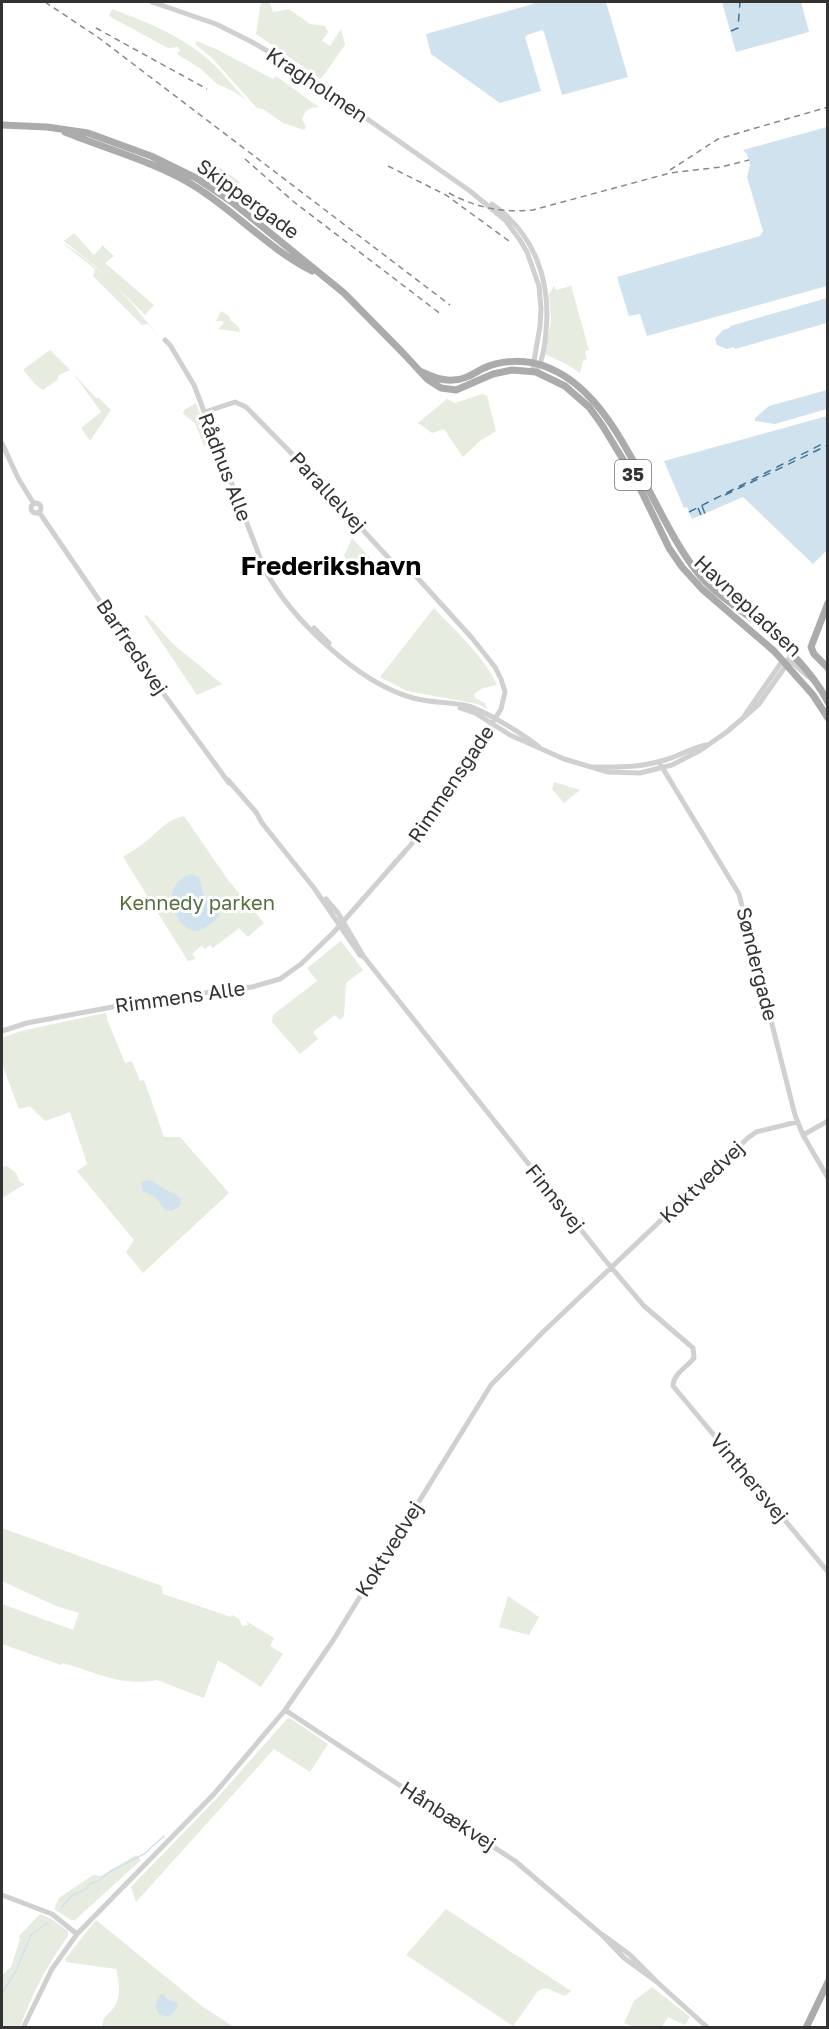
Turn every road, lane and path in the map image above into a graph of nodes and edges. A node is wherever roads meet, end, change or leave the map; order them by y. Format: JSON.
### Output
{"nodes":[{"id":1,"x":152,"y":2,"type":"edge"},
{"id":2,"x":2,"y":125,"type":"edge"},
{"id":3,"x":72,"y":132,"type":"junction"},
{"id":4,"x":321,"y":275,"type":"junction"},
{"id":5,"x":165,"y":340,"type":"dead end"},
{"id":6,"x":537,"y":364,"type":"junction"},
{"id":7,"x":422,"y":372,"type":"junction"},
{"id":8,"x":534,"y":372,"type":"junction"},
{"id":9,"x":444,"y":380,"type":"joint"},
{"id":10,"x":441,"y":388,"type":"joint"},
{"id":11,"x":205,"y":412,"type":"junction"},
{"id":12,"x":2,"y":443,"type":"edge"},
{"id":13,"x":828,"y":603,"type":"edge"},
{"id":14,"x":788,"y":660,"type":"junction"},
{"id":15,"x":828,"y":668,"type":"edge"},
{"id":16,"x":505,"y":692,"type":"joint"},
{"id":17,"x":828,"y":702,"type":"edge"},
{"id":18,"x":828,"y":718,"type":"edge"},
{"id":19,"x":493,"y":721,"type":"junction"},
{"id":20,"x":660,"y":765,"type":"junction"},
{"id":21,"x":341,"y":923,"type":"junction"},
{"id":22,"x":2,"y":1031,"type":"edge"},
{"id":23,"x":424,"y":1032,"type":"joint"},
{"id":24,"x":828,"y":1121,"type":"edge"},
{"id":25,"x":797,"y":1122,"type":"junction"},
{"id":26,"x":803,"y":1135,"type":"junction"},
{"id":27,"x":828,"y":1178,"type":"edge"},
{"id":28,"x":612,"y":1268,"type":"junction"},
{"id":29,"x":673,"y":1382,"type":"joint"},
{"id":30,"x":828,"y":1572,"type":"edge"},
{"id":31,"x":285,"y":1710,"type":"junction"},
{"id":32,"x":2,"y":1895,"type":"edge"},
{"id":33,"x":77,"y":1934,"type":"junction"},
{"id":34,"x":828,"y":1982,"type":"edge"},
{"id":35,"x":26,"y":2026,"type":"edge"},
{"id":36,"x":708,"y":2028,"type":"edge"},
{"id":37,"x":806,"y":2028,"type":"edge"}],
"edges":[{"from":1,"to":6,"type":"street","name":"Kragholmen"},
{"from":2,"to":3,"type":"main road","number":"35"},
{"from":3,"to":4,"type":"main road","name":"Skippergade","number":"35"},
{"from":3,"to":4,"type":"main road","name":"Skippergade","number":"35"},
{"from":4,"to":7,"type":"main road","name":"Skippergade","number":"35"},
{"from":5,"to":11,"type":"street","name":"Rådhus Alle"},
{"from":6,"to":8,"type":"street","name":"Kragholmen"},
{"from":6,"to":9,"type":"main road","name":"Havnepladsen","number":"35"},
{"from":6,"to":14,"type":"main road","name":"Havnepladsen","number":"35"},
{"from":7,"to":9,"type":"main road","name":"Skippergade","number":"35"},
{"from":7,"to":10,"type":"main road","name":"Skippergade","number":"35"},
{"from":8,"to":10,"type":"main road","name":"Havnepladsen","number":"35"},
{"from":8,"to":14,"type":"main road","name":"Havnepladsen","number":"35"},
{"from":11,"to":16,"type":"street","name":"Parallelvej"},
{"from":11,"to":19,"type":"street","name":"Rådhus Alle"},
{"from":12,"to":21,"type":"street","name":"Barfredsvej"},
{"from":13,"to":15,"type":"main road"},
{"from":14,"to":17,"type":"main road","name":"Havnepladsen","number":"35"},
{"from":14,"to":18,"type":"main road","name":"Havnepladsen","number":"35"},
{"from":14,"to":20,"type":"street","name":"Rådhus Alle"},
{"from":16,"to":19,"type":"street","name":"Rimmensgade"},
{"from":19,"to":20,"type":"street","name":"Rådhus Alle"},
{"from":19,"to":21,"type":"street","name":"Rimmensgade"},
{"from":20,"to":25,"type":"street","name":"Søndergade"},
{"from":21,"to":22,"type":"street","name":"Rimmens Alle"},
{"from":21,"to":23,"type":"street","name":"Barfredsvej"},
{"from":23,"to":28,"type":"street","name":"Finnsvej"},
{"from":24,"to":26,"type":"street"},
{"from":25,"to":26,"type":"street","name":"Søndergade"},
{"from":25,"to":28,"type":"street","name":"Koktvedvej"},
{"from":26,"to":27,"type":"street","name":"Søndergade"},
{"from":28,"to":29,"type":"street","name":"Finnsvej"},
{"from":28,"to":31,"type":"street","name":"Koktvedvej"},
{"from":29,"to":30,"type":"street","name":"Vinthersvej"},
{"from":31,"to":33,"type":"street","name":"Koktvedvej"},
{"from":31,"to":36,"type":"street","name":"Hånbækvej"},
{"from":32,"to":33,"type":"street"},
{"from":33,"to":35,"type":"street","name":"Koktvedvej"},
{"from":34,"to":37,"type":"main road"}]}
